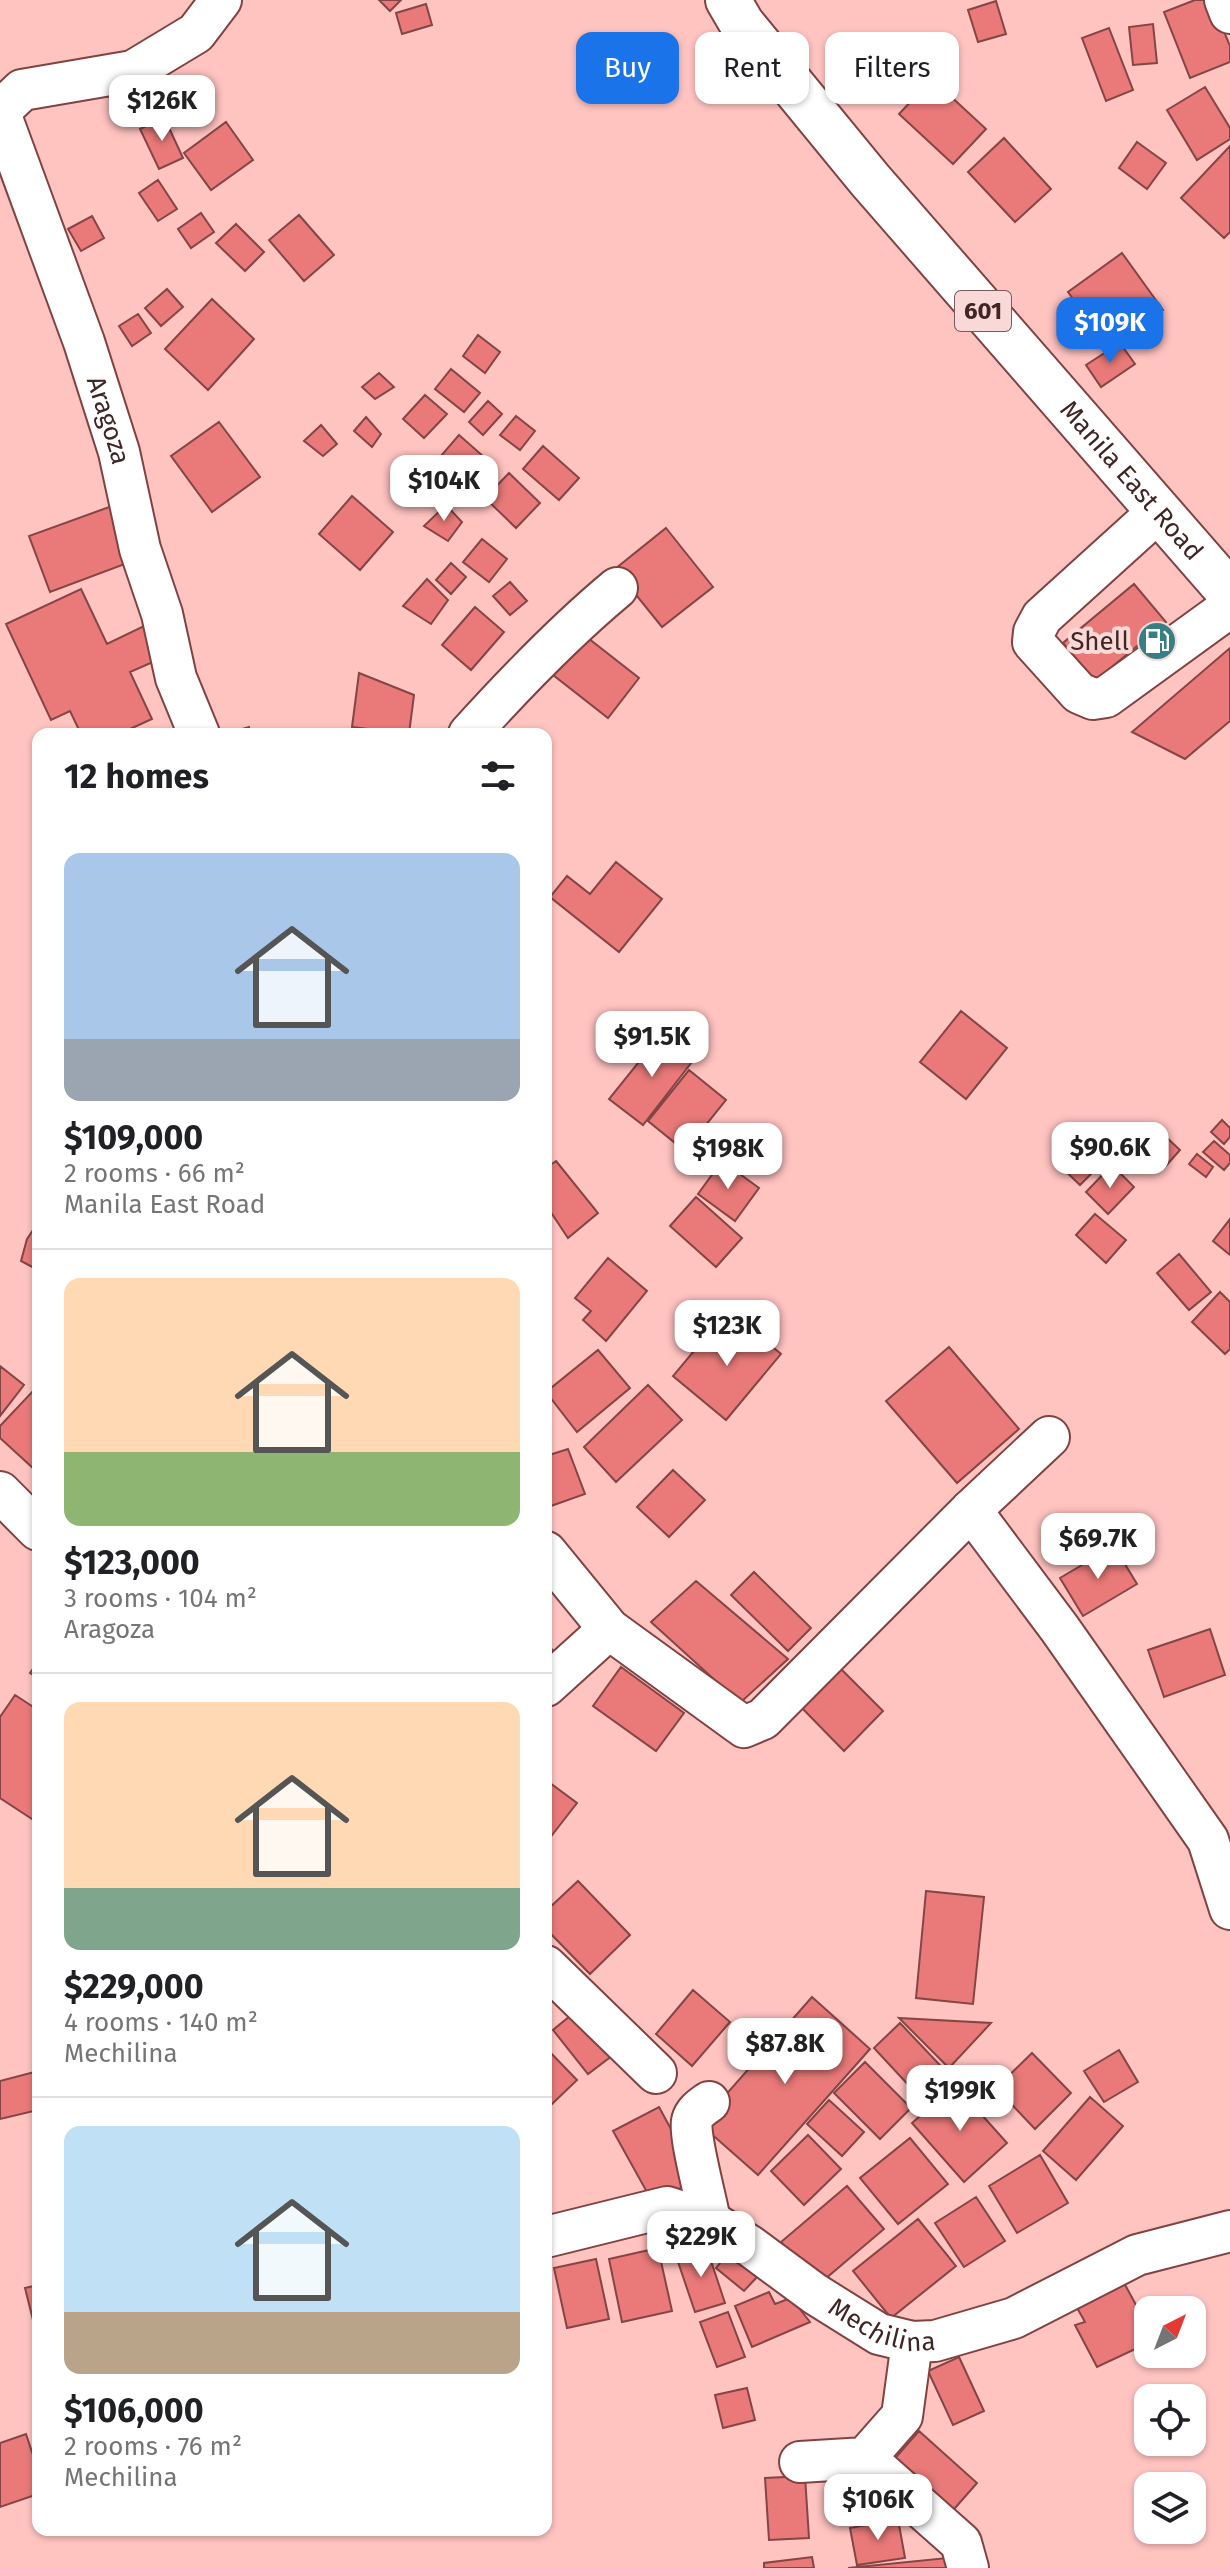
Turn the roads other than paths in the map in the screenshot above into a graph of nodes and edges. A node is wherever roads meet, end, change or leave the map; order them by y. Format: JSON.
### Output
{"nodes":[{"id":1,"x":221,"y":0,"type":"edge"},
{"id":2,"x":728,"y":0,"type":"edge"},
{"id":3,"x":1225,"y":0,"type":"edge"},
{"id":4,"x":1230,"y":13,"type":"edge"},
{"id":5,"x":0,"y":112,"type":"edge"},
{"id":6,"x":1158,"y":512,"type":"junction"},
{"id":7,"x":617,"y":588,"type":"dead end"},
{"id":8,"x":1230,"y":593,"type":"edge"},
{"id":9,"x":1230,"y":607,"type":"edge"},
{"id":10,"x":197,"y":728,"type":"edge"},
{"id":11,"x":474,"y":728,"type":"edge"},
{"id":12,"x":1049,"y":1437,"type":"dead end"},
{"id":13,"x":0,"y":1492,"type":"edge"},
{"id":14,"x":971,"y":1510,"type":"junction"},
{"id":15,"x":32,"y":1524,"type":"edge"},
{"id":16,"x":552,"y":1559,"type":"edge"},
{"id":17,"x":609,"y":1629,"type":"junction"},
{"id":18,"x":552,"y":1681,"type":"edge"},
{"id":19,"x":1230,"y":1909,"type":"edge"},
{"id":20,"x":552,"y":1972,"type":"edge"},
{"id":21,"x":656,"y":2073,"type":"dead end"},
{"id":22,"x":709,"y":2102,"type":"dead end"},
{"id":23,"x":710,"y":2221,"type":"junction"},
{"id":24,"x":1230,"y":2231,"type":"edge"},
{"id":25,"x":552,"y":2236,"type":"edge"},
{"id":26,"x":912,"y":2342,"type":"junction"},
{"id":27,"x":865,"y":2458,"type":"junction"},
{"id":28,"x":800,"y":2462,"type":"dead end"},
{"id":29,"x":968,"y":2568,"type":"edge"}],
"edges":[{"from":1,"to":5,"type":"street","name":"Aragoza"},
{"from":2,"to":6,"type":"main road","name":"Manila East Road","number":"601"},
{"from":3,"to":4,"type":"street"},
{"from":5,"to":10,"type":"street","name":"Aragoza"},
{"from":6,"to":8,"type":"main road","name":"Manila East Road","number":"601"},
{"from":6,"to":9,"type":"street"},
{"from":7,"to":11,"type":"street"},
{"from":12,"to":14,"type":"street"},
{"from":13,"to":15,"type":"street"},
{"from":14,"to":17,"type":"street"},
{"from":14,"to":19,"type":"street"},
{"from":16,"to":17,"type":"street"},
{"from":17,"to":18,"type":"street"},
{"from":20,"to":21,"type":"street"},
{"from":22,"to":23,"type":"street"},
{"from":23,"to":25,"type":"street","name":"Mechilina"},
{"from":23,"to":26,"type":"street","name":"Mechilina"},
{"from":24,"to":26,"type":"street","name":"Mechilina"},
{"from":26,"to":27,"type":"street"},
{"from":27,"to":28,"type":"street"},
{"from":27,"to":29,"type":"street"}]}
